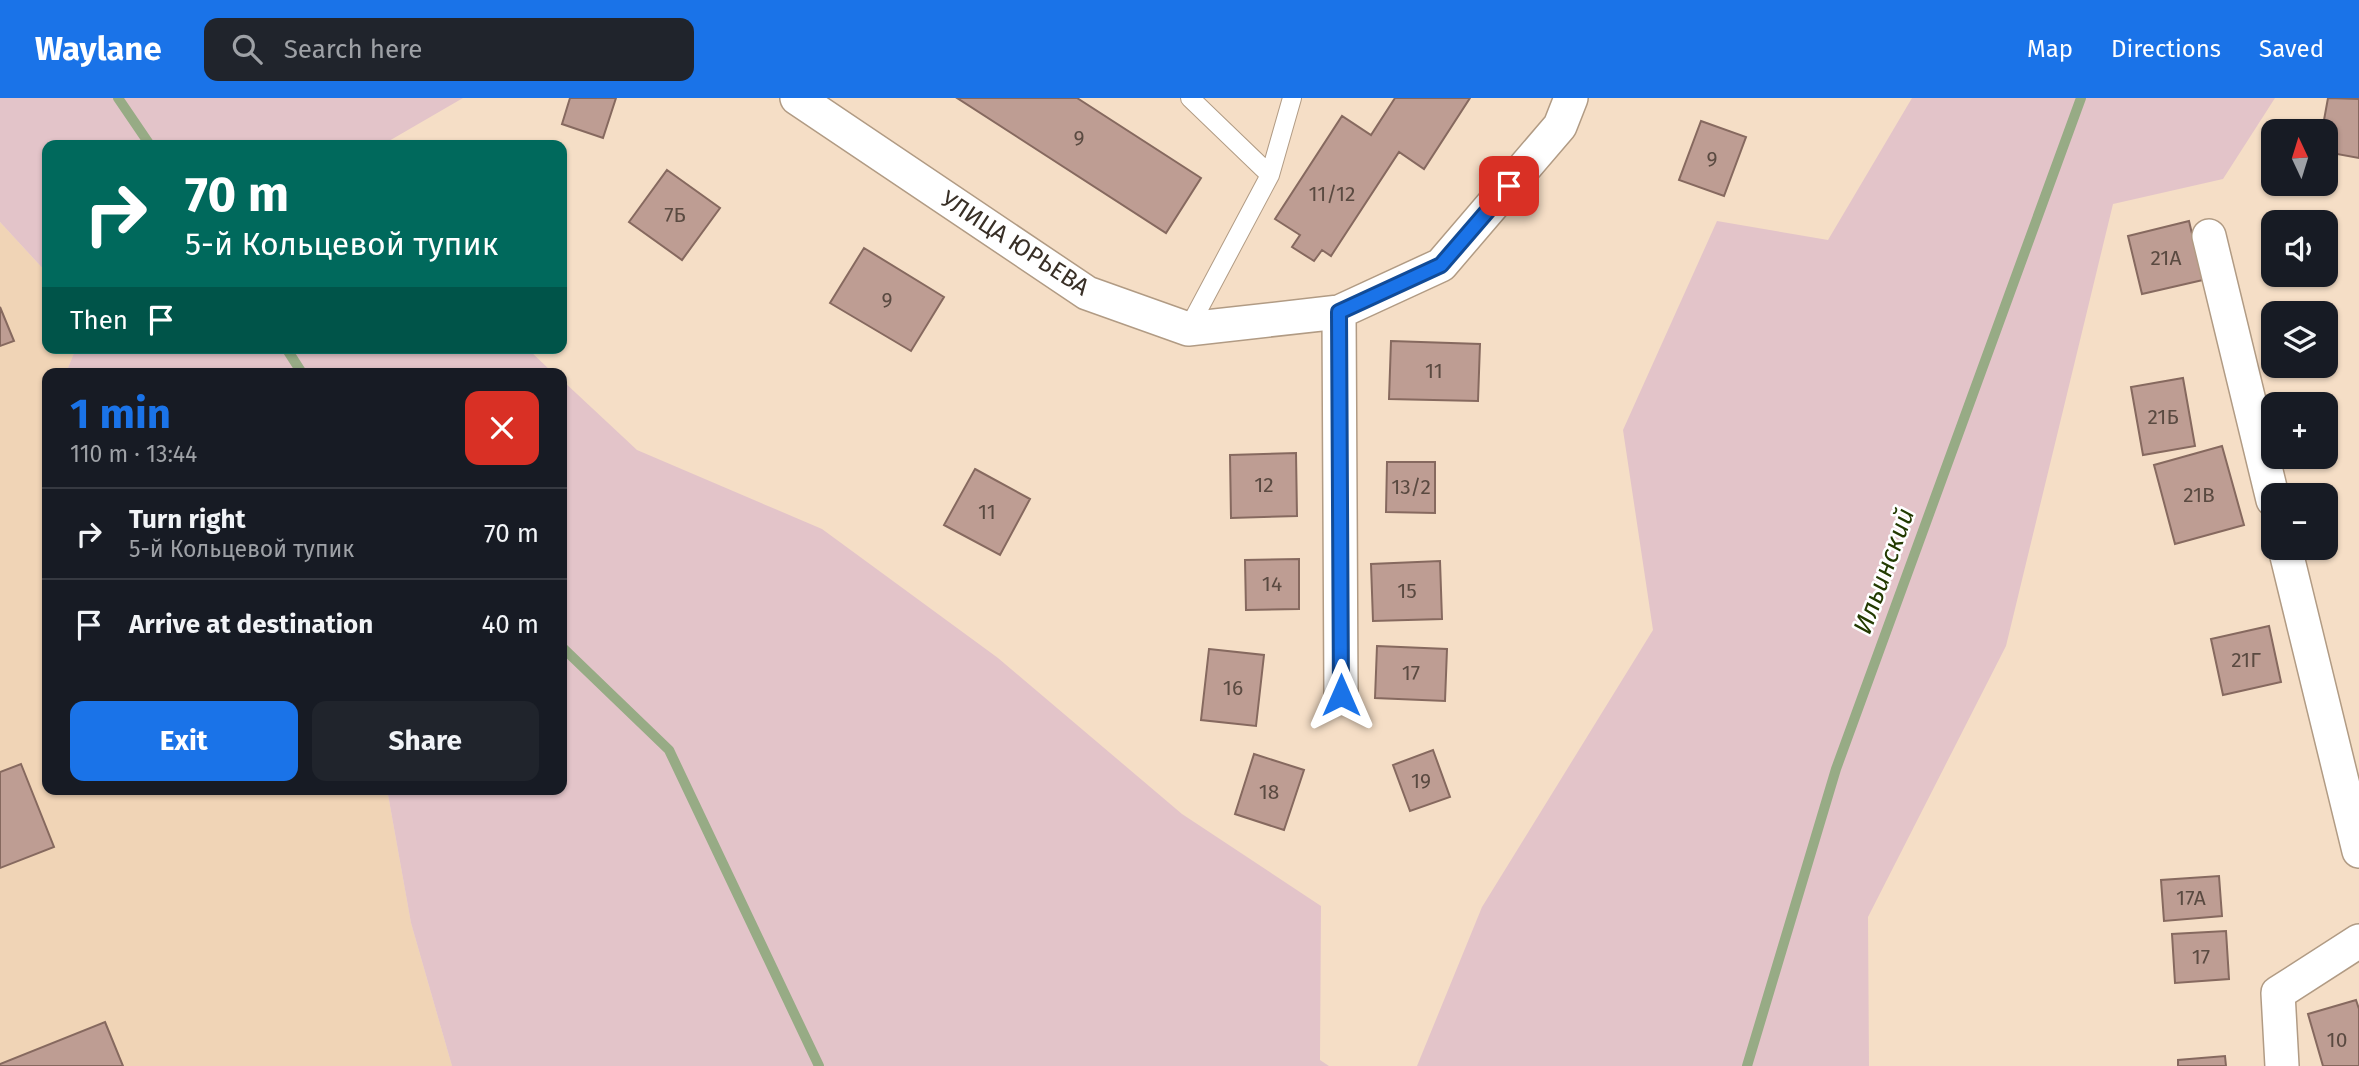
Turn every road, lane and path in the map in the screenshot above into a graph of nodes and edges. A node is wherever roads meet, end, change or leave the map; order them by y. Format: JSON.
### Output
{"nodes":[{"id":1,"x":797,"y":98,"type":"edge"},
{"id":2,"x":1190,"y":98,"type":"edge"},
{"id":3,"x":1292,"y":98,"type":"edge"},
{"id":4,"x":1571,"y":98,"type":"edge"},
{"id":5,"x":1270,"y":175,"type":"junction"},
{"id":6,"x":2209,"y":236,"type":"dead end"},
{"id":7,"x":1339,"y":312,"type":"junction"},
{"id":8,"x":1188,"y":329,"type":"junction"},
{"id":9,"x":2269,"y":483,"type":"edge"},
{"id":10,"x":2288,"y":560,"type":"edge"},
{"id":11,"x":1341,"y":695,"type":"dead end"},
{"id":12,"x":2359,"y":851,"type":"edge"},
{"id":13,"x":2359,"y":941,"type":"edge"},
{"id":14,"x":2282,"y":1066,"type":"edge"}],
"edges":[{"from":1,"to":8,"type":"street","name":"УЛИЦА ЮРЬЕВА"},
{"from":2,"to":5,"type":"lane"},
{"from":3,"to":5,"type":"lane"},
{"from":4,"to":7,"type":"street","name":"УЛИЦА ЮРЬЕВА"},
{"from":5,"to":8,"type":"lane"},
{"from":6,"to":9,"type":"street"},
{"from":7,"to":8,"type":"street","name":"УЛИЦА ЮРЬЕВА"},
{"from":7,"to":11,"type":"street"},
{"from":10,"to":12,"type":"street"},
{"from":13,"to":14,"type":"street"}]}
